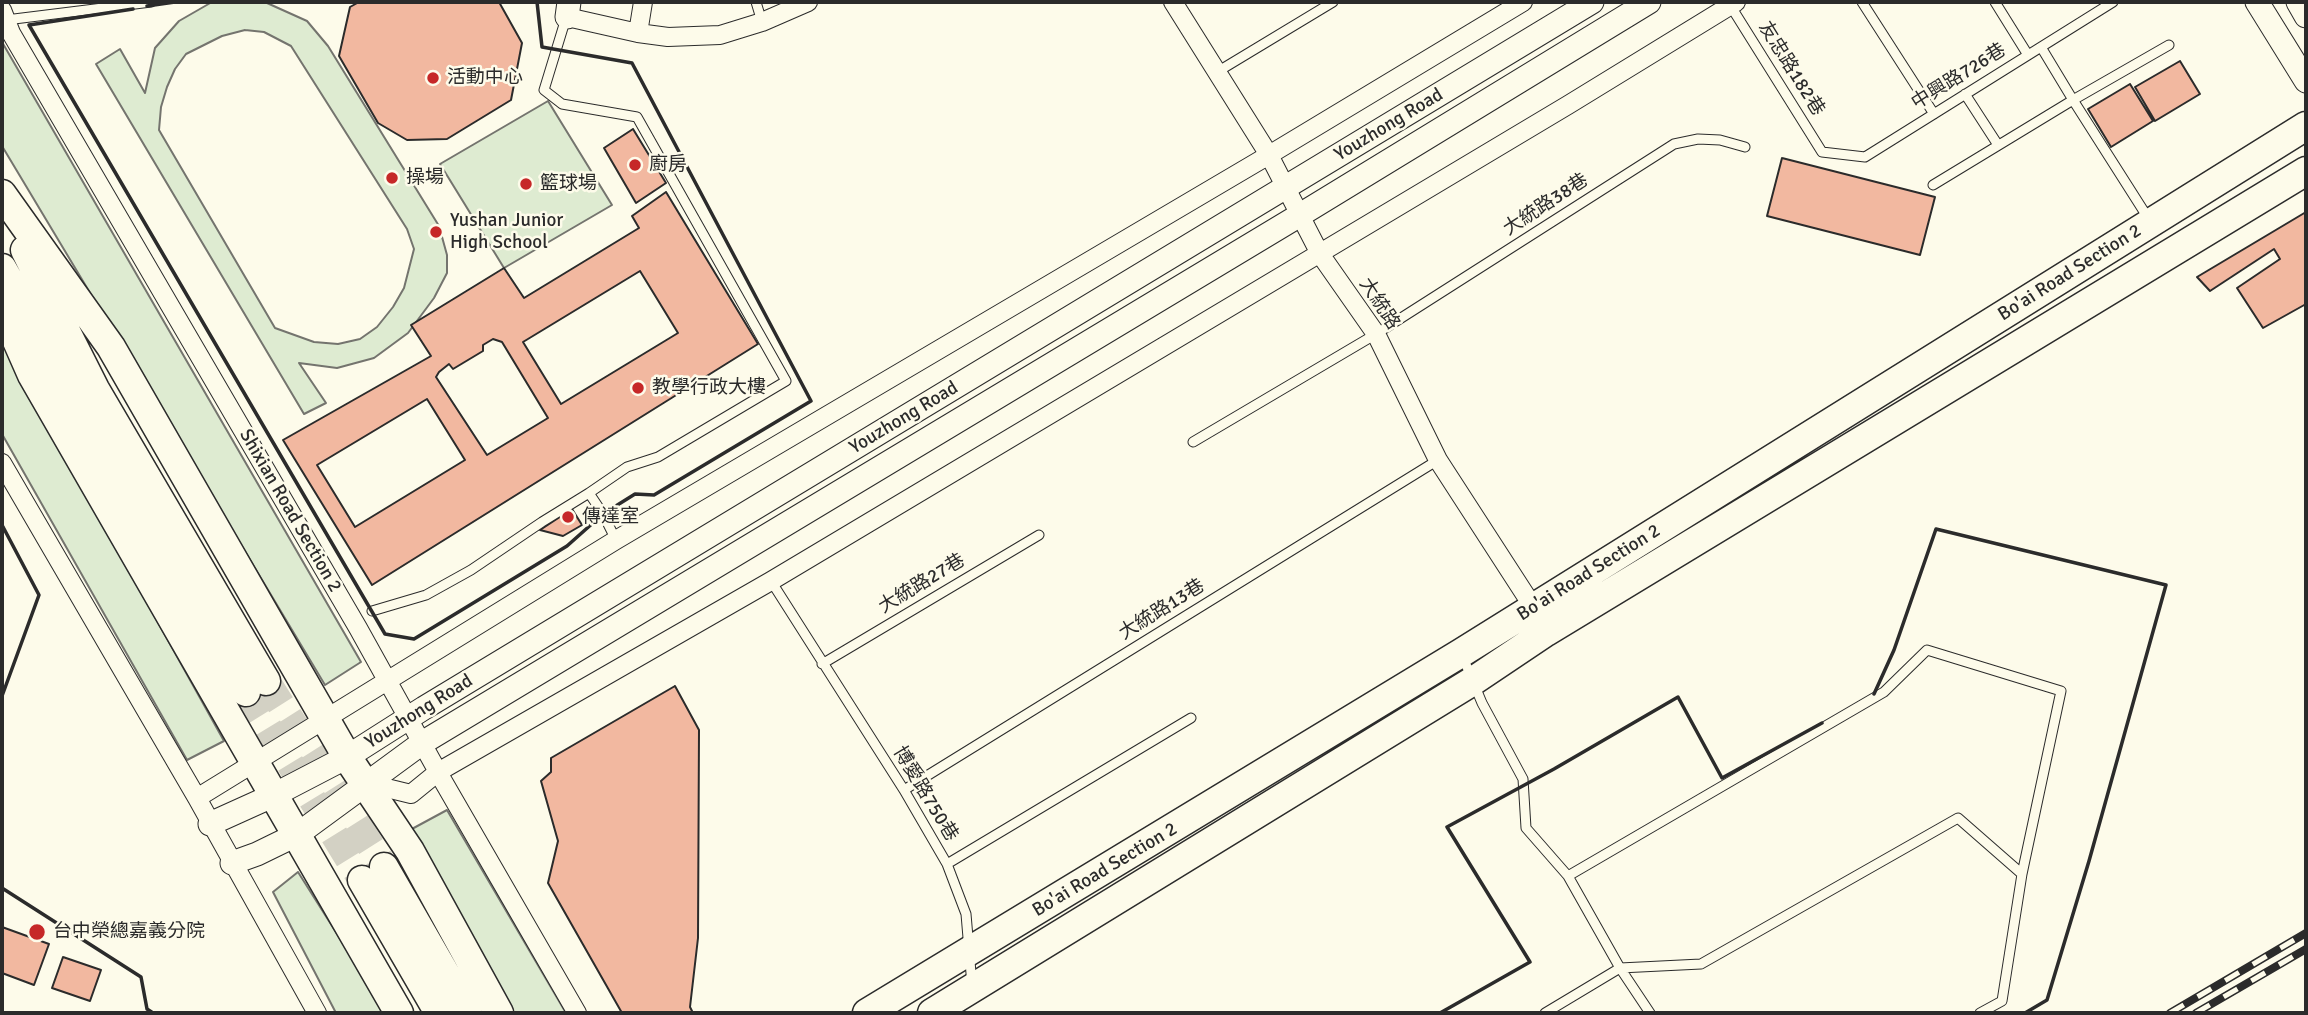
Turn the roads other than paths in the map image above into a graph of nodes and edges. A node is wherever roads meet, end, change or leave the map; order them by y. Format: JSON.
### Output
{"nodes":[{"id":1,"x":86,"y":2,"type":"edge"},
{"id":2,"x":151,"y":2,"type":"edge"},
{"id":3,"x":643,"y":2,"type":"edge"},
{"id":4,"x":757,"y":2,"type":"edge"},
{"id":5,"x":808,"y":2,"type":"edge"},
{"id":6,"x":1173,"y":2,"type":"edge"},
{"id":7,"x":1333,"y":2,"type":"edge"},
{"id":8,"x":1523,"y":2,"type":"edge"},
{"id":9,"x":1592,"y":2,"type":"edge"},
{"id":10,"x":1649,"y":2,"type":"edge"},
{"id":11,"x":1862,"y":2,"type":"edge"},
{"id":12,"x":1995,"y":2,"type":"edge"},
{"id":13,"x":2258,"y":2,"type":"edge"},
{"id":14,"x":2298,"y":2,"type":"edge"},
{"id":15,"x":2109,"y":3,"type":"edge"},
{"id":16,"x":1733,"y":4,"type":"edge"},
{"id":17,"x":568,"y":9,"type":"edge"},
{"id":18,"x":80,"y":12,"type":"junction"},
{"id":19,"x":4,"y":15,"type":"edge"},
{"id":20,"x":2306,"y":16,"type":"edge"},
{"id":21,"x":762,"y":22,"type":"junction"},
{"id":22,"x":638,"y":33,"type":"junction"},
{"id":23,"x":2169,"y":45,"type":"dead end"},
{"id":24,"x":2042,"y":47,"type":"junction"},
{"id":25,"x":2028,"y":55,"type":"junction"},
{"id":26,"x":1217,"y":72,"type":"junction"},
{"id":27,"x":2306,"y":80,"type":"edge"},
{"id":28,"x":1965,"y":94,"type":"junction"},
{"id":29,"x":2074,"y":100,"type":"junction"},
{"id":30,"x":1934,"y":114,"type":"junction"},
{"id":31,"x":2306,"y":126,"type":"edge"},
{"id":32,"x":1998,"y":145,"type":"junction"},
{"id":33,"x":1745,"y":147,"type":"dead end"},
{"id":34,"x":1822,"y":152,"type":"joint"},
{"id":35,"x":1269,"y":155,"type":"junction"},
{"id":36,"x":2306,"y":171,"type":"edge"},
{"id":37,"x":1933,"y":185,"type":"dead end"},
{"id":38,"x":1287,"y":187,"type":"junction"},
{"id":39,"x":2,"y":194,"type":"edge"},
{"id":40,"x":2,"y":205,"type":"edge"},
{"id":41,"x":1300,"y":215,"type":"junction"},
{"id":42,"x":2151,"y":222,"type":"junction"},
{"id":43,"x":1320,"y":254,"type":"junction"},
{"id":44,"x":2,"y":268,"type":"edge"},
{"id":45,"x":2,"y":307,"type":"edge"},
{"id":46,"x":1376,"y":334,"type":"junction"},
{"id":47,"x":1193,"y":442,"type":"dead end"},
{"id":48,"x":1438,"y":460,"type":"junction"},
{"id":49,"x":2,"y":463,"type":"edge"},
{"id":50,"x":589,"y":494,"type":"junction"},
{"id":51,"x":1039,"y":535,"type":"dead end"},
{"id":52,"x":616,"y":540,"type":"junction"},
{"id":53,"x":771,"y":581,"type":"junction"},
{"id":54,"x":1534,"y":607,"type":"junction"},
{"id":55,"x":372,"y":611,"type":"dead end"},
{"id":56,"x":1546,"y":632,"type":"junction"},
{"id":57,"x":1461,"y":653,"type":"junction"},
{"id":58,"x":822,"y":664,"type":"junction"},
{"id":59,"x":388,"y":681,"type":"junction"},
{"id":60,"x":1473,"y":681,"type":"junction"},
{"id":61,"x":409,"y":717,"type":"junction"},
{"id":62,"x":1191,"y":718,"type":"dead end"},
{"id":63,"x":326,"y":719,"type":"junction"},
{"id":64,"x":422,"y":743,"type":"junction"},
{"id":65,"x":347,"y":757,"type":"junction"},
{"id":66,"x":255,"y":762,"type":"junction"},
{"id":67,"x":438,"y":772,"type":"junction"},
{"id":68,"x":366,"y":783,"type":"junction"},
{"id":69,"x":904,"y":790,"type":"junction"},
{"id":70,"x":272,"y":796,"type":"junction"},
{"id":71,"x":197,"y":798,"type":"junction"},
{"id":72,"x":210,"y":824,"type":"junction"},
{"id":73,"x":298,"y":834,"type":"junction"},
{"id":74,"x":232,"y":863,"type":"junction"},
{"id":75,"x":947,"y":864,"type":"junction"},
{"id":76,"x":2022,"y":874,"type":"junction"},
{"id":77,"x":1568,"y":876,"type":"junction"},
{"id":78,"x":969,"y":953,"type":"junction"},
{"id":79,"x":1620,"y":968,"type":"junction"},
{"id":80,"x":972,"y":990,"type":"junction"},
{"id":81,"x":317,"y":1013,"type":"edge"},
{"id":82,"x":399,"y":1013,"type":"edge"},
{"id":83,"x":439,"y":1013,"type":"edge"},
{"id":84,"x":468,"y":1013,"type":"edge"},
{"id":85,"x":499,"y":1013,"type":"edge"},
{"id":86,"x":577,"y":1013,"type":"edge"},
{"id":87,"x":867,"y":1013,"type":"edge"},
{"id":88,"x":932,"y":1013,"type":"edge"},
{"id":89,"x":1545,"y":1013,"type":"edge"},
{"id":90,"x":1650,"y":1013,"type":"edge"},
{"id":91,"x":1980,"y":1013,"type":"edge"}],
"edges":[{"from":1,"to":18,"type":"lane"},
{"from":2,"to":18,"type":"lane"},
{"from":3,"to":22,"type":"street"},
{"from":4,"to":21,"type":"lane"},
{"from":5,"to":21,"type":"street"},
{"from":6,"to":26,"type":"street","name":"大統路"},
{"from":7,"to":26,"type":"lane"},
{"from":8,"to":35,"type":"street","name":"Youzhong Road"},
{"from":9,"to":38,"type":"street","name":"Youzhong Road"},
{"from":10,"to":41,"type":"street","name":"Youzhong Road"},
{"from":11,"to":30,"type":"lane"},
{"from":12,"to":25,"type":"lane"},
{"from":13,"to":27,"type":"street"},
{"from":14,"to":20,"type":"street"},
{"from":15,"to":24,"type":"lane","name":"中興路726巷"},
{"from":16,"to":34,"type":"lane","name":"友忠路182巷"},
{"from":16,"to":43,"type":"street"},
{"from":17,"to":22,"type":"street"},
{"from":17,"to":50,"type":"lane"},
{"from":18,"to":19,"type":"lane"},
{"from":19,"to":59,"type":"street","name":"Shixian Road Section 2"},
{"from":21,"to":22,"type":"street"},
{"from":23,"to":29,"type":"lane"},
{"from":24,"to":25,"type":"lane","name":"中興路726巷"},
{"from":24,"to":29,"type":"lane"},
{"from":25,"to":28,"type":"lane","name":"中興路726巷"},
{"from":26,"to":35,"type":"street","name":"大統路"},
{"from":28,"to":30,"type":"lane","name":"中興路726巷"},
{"from":28,"to":32,"type":"lane"},
{"from":29,"to":32,"type":"lane"},
{"from":29,"to":42,"type":"lane"},
{"from":30,"to":34,"type":"lane","name":"中興路726巷"},
{"from":31,"to":42,"type":"main road","name":"Bo'ai Road Section 2"},
{"from":32,"to":37,"type":"lane"},
{"from":33,"to":46,"type":"lane","name":"大統路38巷"},
{"from":35,"to":38,"type":"street","name":"大統路"},
{"from":35,"to":52,"type":"street","name":"Youzhong Road"},
{"from":36,"to":56,"type":"main road","name":"Bo'ai Road Section 2"},
{"from":38,"to":41,"type":"street","name":"大統路"},
{"from":38,"to":61,"type":"street","name":"Youzhong Road"},
{"from":39,"to":63,"type":"main road"},
{"from":40,"to":44,"type":"main road"},
{"from":41,"to":43,"type":"street","name":"大統路"},
{"from":41,"to":64,"type":"street","name":"Youzhong Road"},
{"from":42,"to":54,"type":"main road","name":"Bo'ai Road Section 2"},
{"from":43,"to":46,"type":"street","name":"大統路"},
{"from":43,"to":53,"type":"street"},
{"from":45,"to":66,"type":"main road"},
{"from":46,"to":47,"type":"lane"},
{"from":46,"to":48,"type":"street","name":"大統路"},
{"from":48,"to":54,"type":"street","name":"大統路"},
{"from":48,"to":69,"type":"lane","name":"大統路13巷"},
{"from":49,"to":71,"type":"street"},
{"from":50,"to":52,"type":"lane"},
{"from":50,"to":55,"type":"lane"},
{"from":51,"to":58,"type":"lane","name":"大統路27巷"},
{"from":52,"to":59,"type":"street","name":"Youzhong Road"},
{"from":53,"to":58,"type":"lane","name":"博愛路750巷"},
{"from":53,"to":67,"type":"street"},
{"from":54,"to":56,"type":"street","name":"大統路"},
{"from":54,"to":57,"type":"main road","name":"Bo'ai Road Section 2"},
{"from":56,"to":60,"type":"main road","name":"Bo'ai Road Section 2"},
{"from":57,"to":60,"type":"lane"},
{"from":57,"to":78,"type":"main road","name":"Bo'ai Road Section 2"},
{"from":58,"to":69,"type":"lane","name":"博愛路750巷"},
{"from":59,"to":61,"type":"street","name":"Shixian Road Section 2"},
{"from":59,"to":63,"type":"street","name":"Youzhong Road"},
{"from":60,"to":77,"type":"lane"},
{"from":60,"to":80,"type":"main road","name":"Bo'ai Road Section 2"},
{"from":61,"to":64,"type":"street","name":"Shixian Road Section 2"},
{"from":61,"to":65,"type":"street","name":"Youzhong Road"},
{"from":62,"to":75,"type":"lane"},
{"from":63,"to":65,"type":"main road"},
{"from":63,"to":66,"type":"street","name":"Youzhong Road"},
{"from":64,"to":67,"type":"street","name":"Shixian Road Section 2"},
{"from":64,"to":68,"type":"street","name":"Youzhong Road"},
{"from":65,"to":68,"type":"main road"},
{"from":65,"to":70,"type":"street","name":"Youzhong Road"},
{"from":66,"to":70,"type":"main road"},
{"from":66,"to":71,"type":"street","name":"Youzhong Road"},
{"from":67,"to":68,"type":"street"},
{"from":67,"to":86,"type":"street","name":"Shixian Road Section 2"},
{"from":68,"to":73,"type":"street","name":"Youzhong Road"},
{"from":68,"to":85,"type":"main road"},
{"from":69,"to":75,"type":"lane","name":"博愛路750巷"},
{"from":70,"to":72,"type":"street","name":"Youzhong Road"},
{"from":70,"to":73,"type":"main road"},
{"from":71,"to":72,"type":"street"},
{"from":72,"to":74,"type":"street"},
{"from":73,"to":74,"type":"street","name":"Youzhong Road"},
{"from":73,"to":82,"type":"main road"},
{"from":74,"to":81,"type":"street"},
{"from":75,"to":78,"type":"lane","name":"博愛路750巷"},
{"from":76,"to":77,"type":"lane"},
{"from":76,"to":79,"type":"lane"},
{"from":76,"to":91,"type":"lane"},
{"from":77,"to":79,"type":"lane"},
{"from":78,"to":80,"type":"lane","name":"博愛路750巷"},
{"from":78,"to":87,"type":"main road","name":"Bo'ai Road Section 2"},
{"from":79,"to":89,"type":"lane"},
{"from":79,"to":90,"type":"lane"},
{"from":80,"to":88,"type":"main road","name":"Bo'ai Road Section 2"},
{"from":83,"to":84,"type":"main road"}]}
